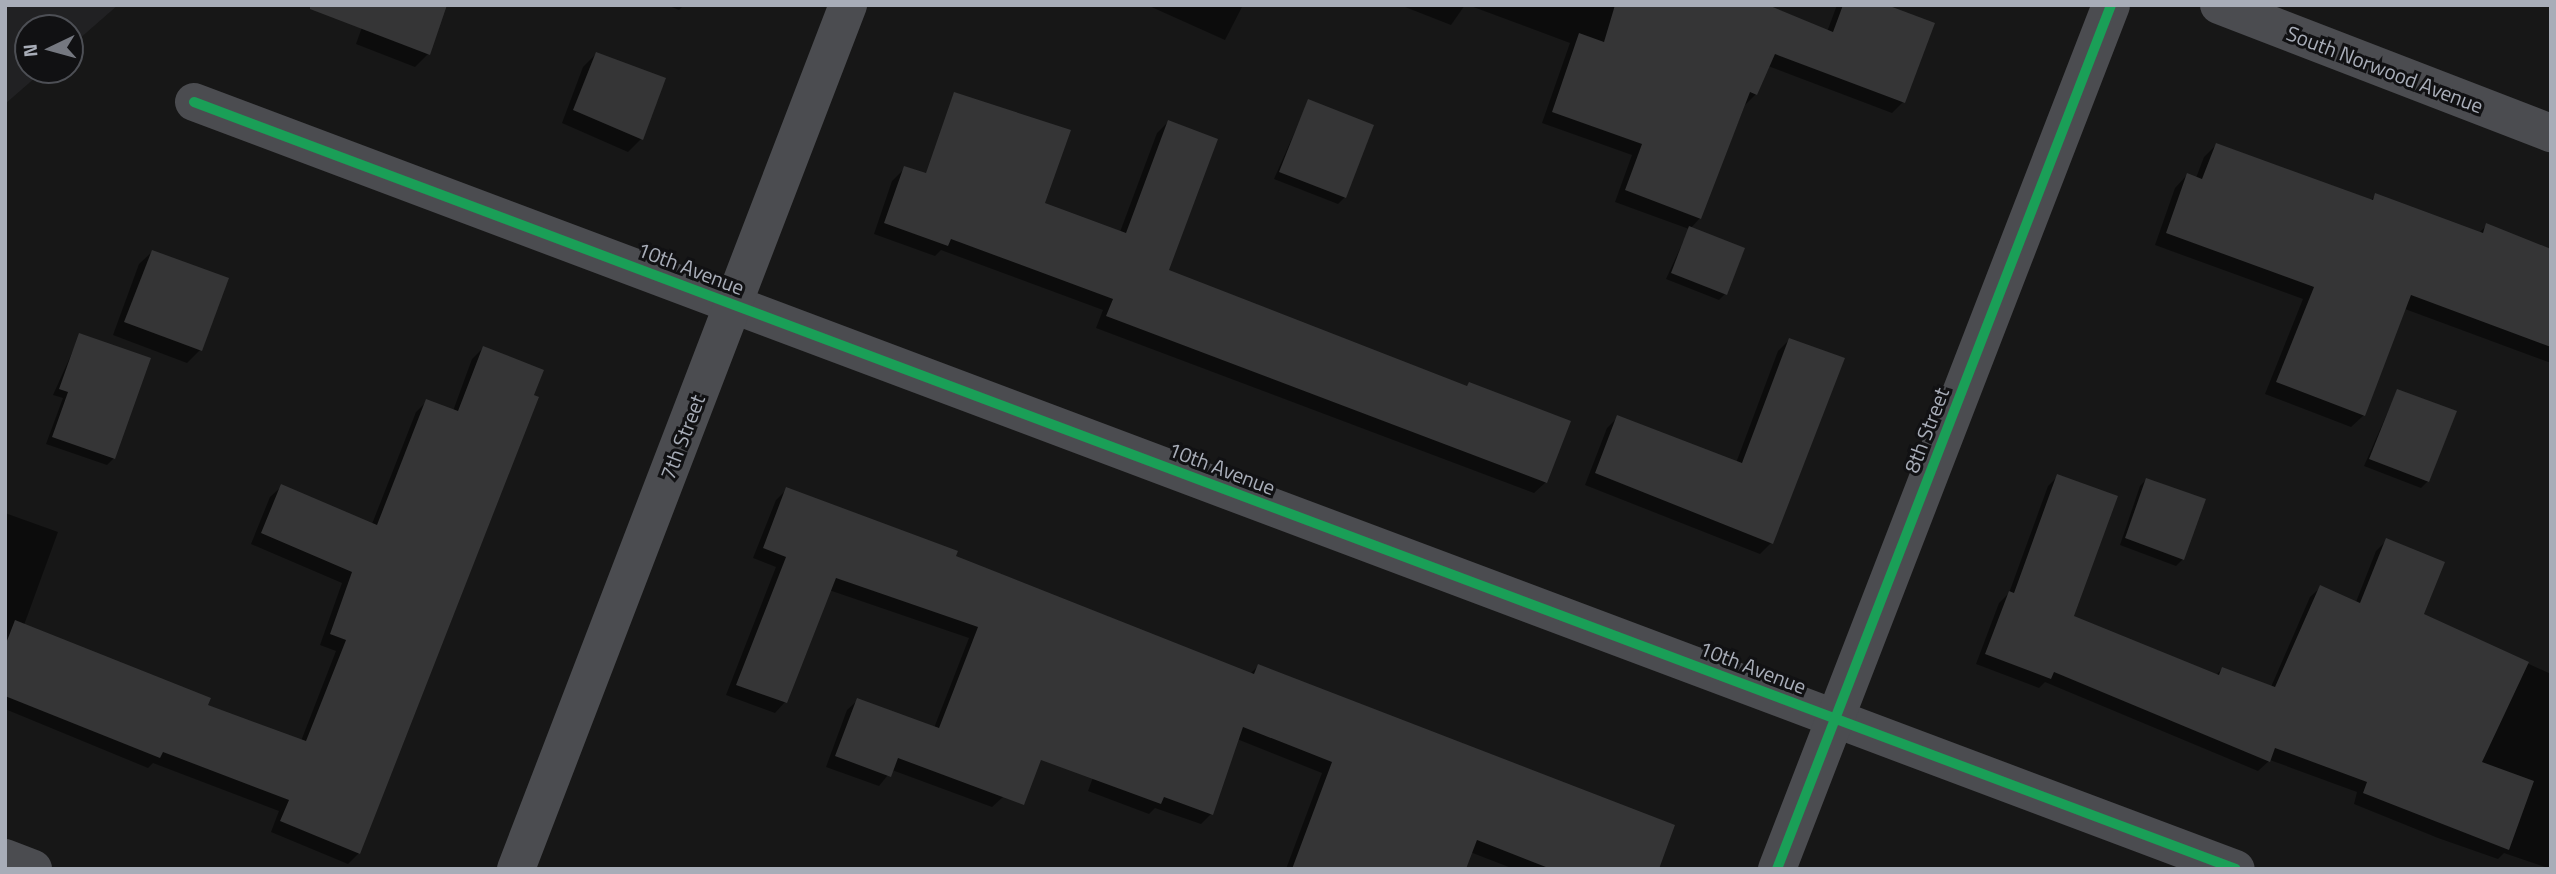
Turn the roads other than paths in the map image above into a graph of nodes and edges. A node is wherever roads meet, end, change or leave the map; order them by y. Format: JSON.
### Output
{"nodes":[{"id":1,"x":848,"y":5,"type":"edge"},
{"id":2,"x":2111,"y":5,"type":"edge"},
{"id":3,"x":2219,"y":5,"type":"edge"},
{"id":4,"x":194,"y":102,"type":"dead end"},
{"id":5,"x":2551,"y":133,"type":"edge"},
{"id":6,"x":733,"y":305,"type":"junction"},
{"id":7,"x":1835,"y":718,"type":"junction"},
{"id":8,"x":5,"y":859,"type":"edge"},
{"id":9,"x":33,"y":869,"type":"edge"},
{"id":10,"x":516,"y":869,"type":"edge"},
{"id":11,"x":1777,"y":869,"type":"edge"},
{"id":12,"x":2236,"y":869,"type":"edge"}],
"edges":[{"from":1,"to":6,"type":"street","name":"7th Street"},
{"from":2,"to":7,"type":"street","name":"8th Street"},
{"from":3,"to":5,"type":"street","name":"South Norwood Avenue"},
{"from":4,"to":6,"type":"street","name":"10th Avenue"},
{"from":6,"to":7,"type":"street","name":"10th Avenue"},
{"from":6,"to":10,"type":"street","name":"7th Street"},
{"from":7,"to":11,"type":"street","name":"8th Street"},
{"from":7,"to":12,"type":"street","name":"10th Avenue"},
{"from":8,"to":9,"type":"street"}]}
